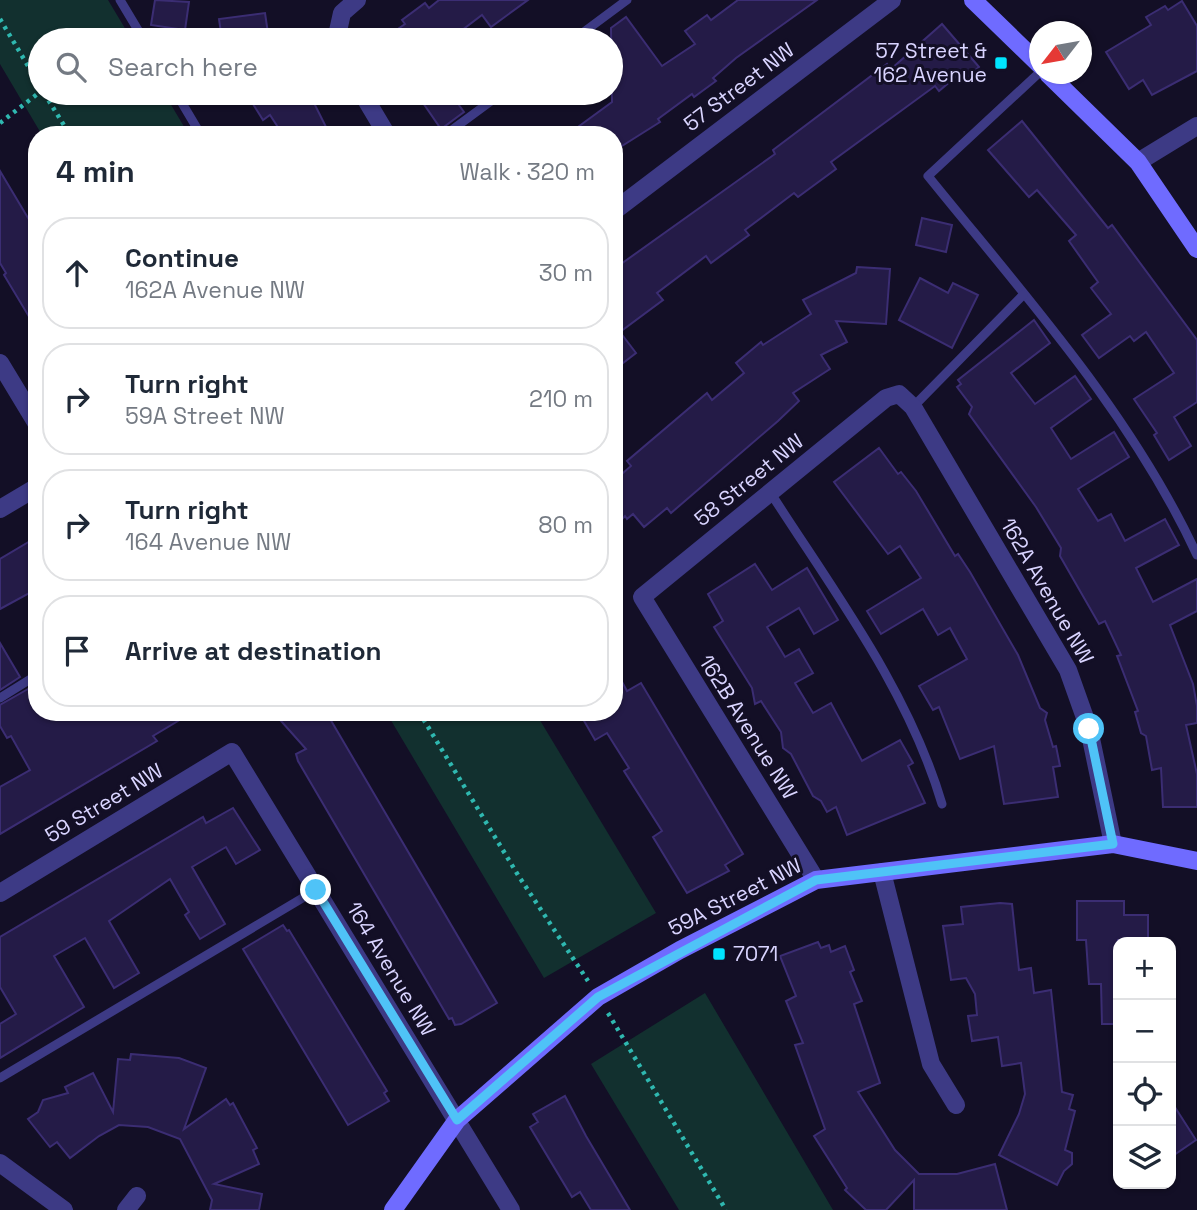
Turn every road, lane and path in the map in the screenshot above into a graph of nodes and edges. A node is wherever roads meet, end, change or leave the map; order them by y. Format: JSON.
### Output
{"nodes":[{"id":1,"x":120,"y":0,"type":"edge"},
{"id":2,"x":357,"y":0,"type":"edge"},
{"id":3,"x":627,"y":0,"type":"edge"},
{"id":4,"x":892,"y":0,"type":"edge"},
{"id":5,"x":973,"y":0,"type":"edge"},
{"id":6,"x":0,"y":19,"type":"edge"},
{"id":7,"x":137,"y":28,"type":"edge"},
{"id":8,"x":338,"y":28,"type":"edge"},
{"id":9,"x":589,"y":28,"type":"edge"},
{"id":10,"x":1029,"y":54,"type":"edge"},
{"id":11,"x":28,"y":66,"type":"edge"},
{"id":12,"x":1029,"y":82,"type":"edge"},
{"id":13,"x":1058,"y":84,"type":"edge"},
{"id":14,"x":28,"y":102,"type":"edge"},
{"id":15,"x":50,"y":105,"type":"edge"},
{"id":16,"x":183,"y":105,"type":"edge"},
{"id":17,"x":369,"y":105,"type":"edge"},
{"id":18,"x":486,"y":105,"type":"edge"},
{"id":19,"x":0,"y":123,"type":"edge"},
{"id":20,"x":64,"y":126,"type":"edge"},
{"id":21,"x":196,"y":126,"type":"edge"},
{"id":22,"x":382,"y":126,"type":"edge"},
{"id":23,"x":457,"y":126,"type":"edge"},
{"id":24,"x":1197,"y":126,"type":"edge"},
{"id":25,"x":1138,"y":162,"type":"junction"},
{"id":26,"x":623,"y":204,"type":"edge"},
{"id":27,"x":1197,"y":249,"type":"edge"},
{"id":28,"x":1023,"y":295,"type":"junction"},
{"id":29,"x":0,"y":363,"type":"edge"},
{"id":30,"x":914,"y":407,"type":"junction"},
{"id":31,"x":28,"y":409,"type":"edge"},
{"id":32,"x":28,"y":492,"type":"edge"},
{"id":33,"x":770,"y":492,"type":"junction"},
{"id":34,"x":0,"y":509,"type":"edge"},
{"id":35,"x":1197,"y":555,"type":"edge"},
{"id":36,"x":642,"y":597,"type":"joint"},
{"id":37,"x":28,"y":681,"type":"edge"},
{"id":38,"x":0,"y":698,"type":"edge"},
{"id":39,"x":424,"y":721,"type":"edge"},
{"id":40,"x":232,"y":752,"type":"joint"},
{"id":41,"x":942,"y":804,"type":"dead end"},
{"id":42,"x":1113,"y":844,"type":"junction"},
{"id":43,"x":1196,"y":865,"type":"edge"},
{"id":44,"x":882,"y":872,"type":"junction"},
{"id":45,"x":816,"y":880,"type":"junction"},
{"id":46,"x":316,"y":890,"type":"junction"},
{"id":47,"x":0,"y":893,"type":"edge"},
{"id":48,"x":598,"y":997,"type":"junction"},
{"id":49,"x":0,"y":1078,"type":"edge"},
{"id":50,"x":956,"y":1105,"type":"dead end"},
{"id":51,"x":457,"y":1120,"type":"junction"},
{"id":52,"x":0,"y":1163,"type":"edge"},
{"id":53,"x":64,"y":1210,"type":"edge"},
{"id":54,"x":393,"y":1210,"type":"edge"},
{"id":55,"x":511,"y":1210,"type":"edge"},
{"id":56,"x":726,"y":1210,"type":"edge"}],
"edges":[{"from":1,"to":7,"type":"lane"},
{"from":2,"to":8,"type":"street"},
{"from":3,"to":9,"type":"lane"},
{"from":4,"to":26,"type":"street","name":"57 Street NW"},
{"from":5,"to":10,"type":"street"},
{"from":6,"to":11,"type":"path"},
{"from":12,"to":28,"type":"lane"},
{"from":13,"to":25,"type":"street"},
{"from":14,"to":19,"type":"path"},
{"from":15,"to":20,"type":"path"},
{"from":16,"to":21,"type":"lane"},
{"from":17,"to":22,"type":"street"},
{"from":18,"to":23,"type":"lane"},
{"from":24,"to":25,"type":"street"},
{"from":25,"to":27,"type":"street"},
{"from":28,"to":30,"type":"lane"},
{"from":28,"to":35,"type":"lane"},
{"from":29,"to":31,"type":"street"},
{"from":30,"to":33,"type":"street","name":"58 Street NW"},
{"from":30,"to":42,"type":"street","name":"162A Avenue NW"},
{"from":32,"to":34,"type":"street"},
{"from":33,"to":36,"type":"street","name":"58 Street NW"},
{"from":33,"to":41,"type":"lane"},
{"from":36,"to":45,"type":"street","name":"162B Avenue NW"},
{"from":37,"to":38,"type":"lane"},
{"from":39,"to":48,"type":"path"},
{"from":40,"to":46,"type":"street","name":"164 Avenue NW"},
{"from":40,"to":47,"type":"street","name":"59 Street NW"},
{"from":42,"to":43,"type":"street","name":"59A Street NW"},
{"from":42,"to":44,"type":"street","name":"59A Street NW"},
{"from":44,"to":45,"type":"street","name":"59A Street NW"},
{"from":44,"to":50,"type":"street"},
{"from":45,"to":48,"type":"street","name":"59A Street NW"},
{"from":46,"to":49,"type":"lane"},
{"from":46,"to":51,"type":"street","name":"164 Avenue NW"},
{"from":48,"to":51,"type":"street","name":"59A Street NW"},
{"from":48,"to":56,"type":"path"},
{"from":51,"to":54,"type":"street","name":"59A Street NW"},
{"from":51,"to":55,"type":"street","name":"164 Avenue NW"},
{"from":52,"to":53,"type":"street"}]}
